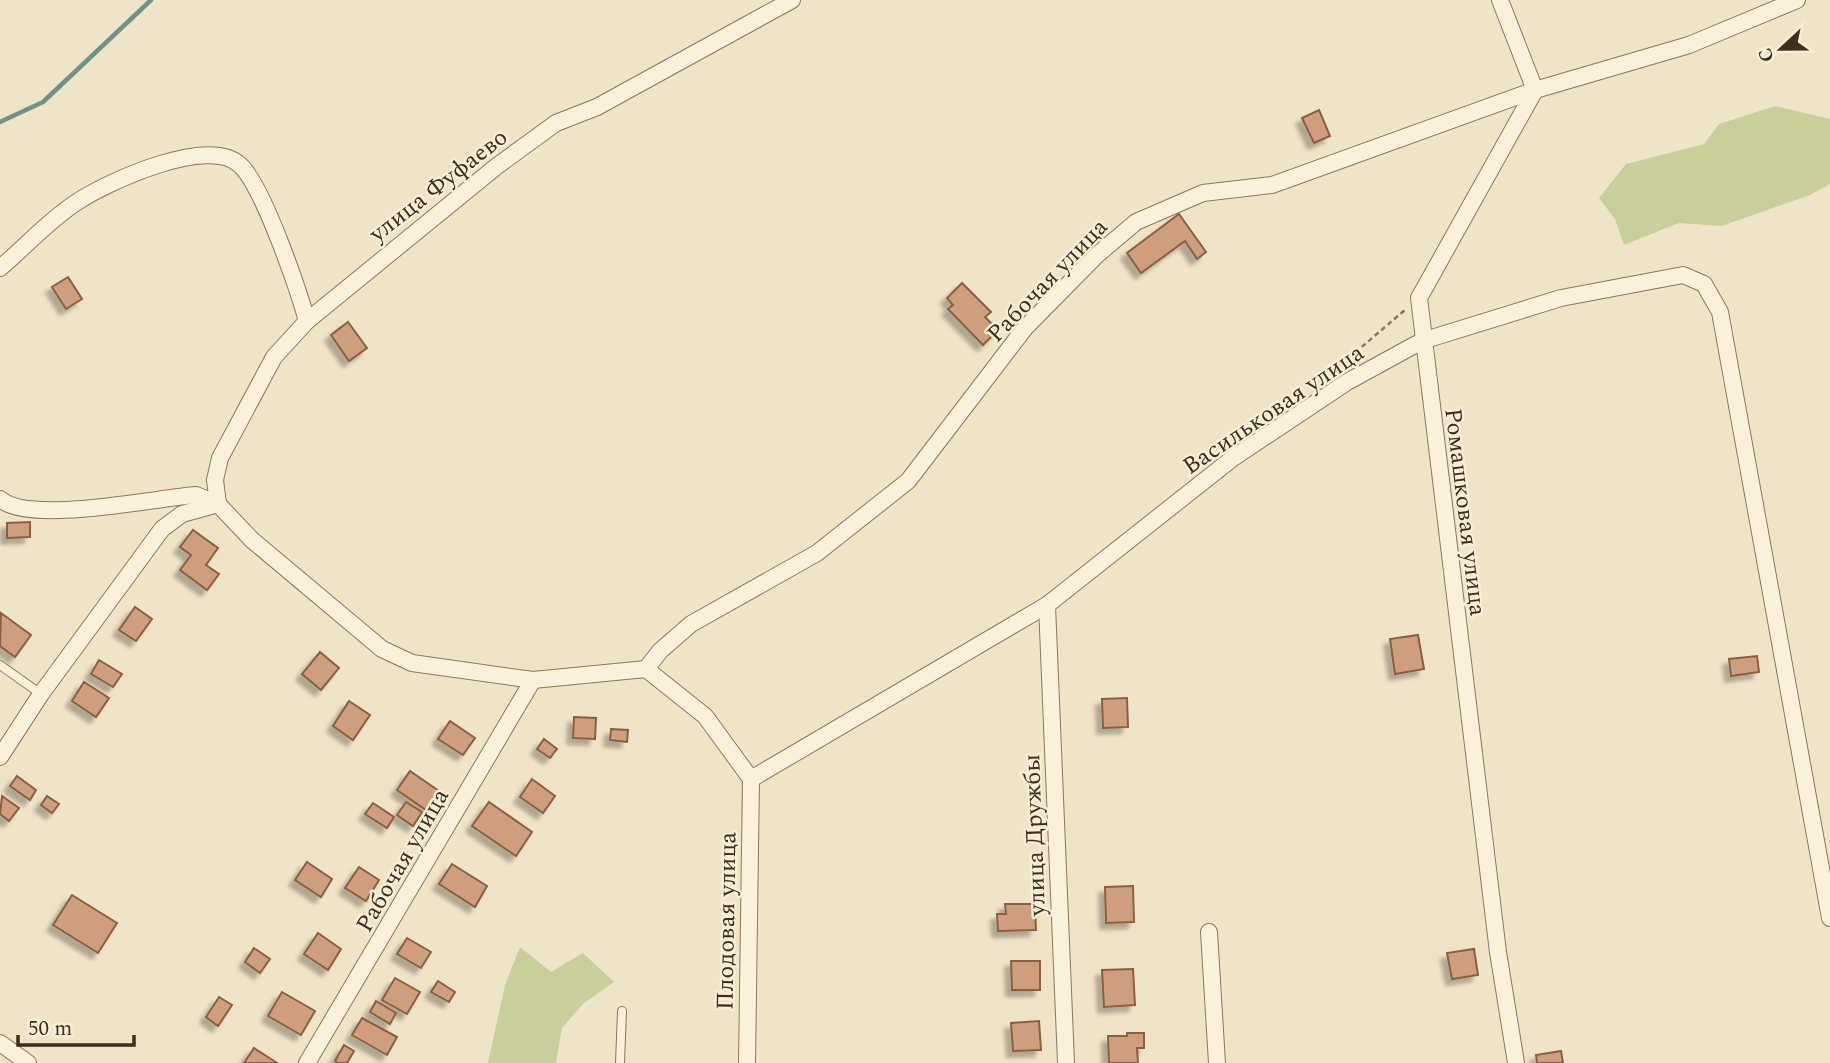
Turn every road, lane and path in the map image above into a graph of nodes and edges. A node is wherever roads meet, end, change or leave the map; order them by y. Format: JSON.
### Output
{"nodes":[{"id":1,"x":792,"y":0,"type":"edge"},
{"id":2,"x":1500,"y":0,"type":"edge"},
{"id":3,"x":1797,"y":0,"type":"edge"},
{"id":4,"x":1535,"y":90,"type":"junction"},
{"id":5,"x":0,"y":268,"type":"edge"},
{"id":6,"x":307,"y":321,"type":"junction"},
{"id":7,"x":1422,"y":341,"type":"junction"},
{"id":8,"x":0,"y":499,"type":"edge"},
{"id":9,"x":218,"y":504,"type":"junction"},
{"id":10,"x":1047,"y":605,"type":"junction"},
{"id":11,"x":0,"y":665,"type":"edge"},
{"id":12,"x":646,"y":669,"type":"junction"},
{"id":13,"x":533,"y":680,"type":"junction"},
{"id":14,"x":41,"y":694,"type":"junction"},
{"id":15,"x":0,"y":757,"type":"edge"},
{"id":16,"x":751,"y":779,"type":"junction"},
{"id":17,"x":1830,"y":918,"type":"edge"},
{"id":18,"x":1209,"y":932,"type":"dead end"},
{"id":19,"x":622,"y":1011,"type":"dead end"},
{"id":20,"x":0,"y":1044,"type":"edge"},
{"id":21,"x":28,"y":1063,"type":"edge"},
{"id":22,"x":307,"y":1063,"type":"edge"},
{"id":23,"x":621,"y":1063,"type":"edge"},
{"id":24,"x":747,"y":1063,"type":"edge"},
{"id":25,"x":1066,"y":1063,"type":"edge"},
{"id":26,"x":1217,"y":1063,"type":"edge"},
{"id":27,"x":1516,"y":1063,"type":"edge"}],
"edges":[{"from":1,"to":6,"type":"street","name":"улица Фуфаево"},
{"from":2,"to":4,"type":"street"},
{"from":3,"to":4,"type":"street","name":"Рабочая улица"},
{"from":4,"to":7,"type":"street","name":"Ромашковая улица"},
{"from":4,"to":12,"type":"street","name":"Рабочая улица"},
{"from":5,"to":6,"type":"street"},
{"from":6,"to":9,"type":"street","name":"улица Фуфаево"},
{"from":7,"to":10,"type":"street","name":"Васильковая улица"},
{"from":7,"to":17,"type":"street","name":"Васильковая улица"},
{"from":7,"to":27,"type":"street","name":"Ромашковая улица"},
{"from":8,"to":9,"type":"street"},
{"from":9,"to":13,"type":"street"},
{"from":9,"to":14,"type":"street"},
{"from":10,"to":16,"type":"street","name":"Васильковая улица"},
{"from":10,"to":25,"type":"street","name":"улица Дружбы"},
{"from":11,"to":14,"type":"lane"},
{"from":12,"to":13,"type":"street"},
{"from":12,"to":16,"type":"street"},
{"from":13,"to":22,"type":"street","name":"Рабочая улица"},
{"from":14,"to":15,"type":"street"},
{"from":16,"to":24,"type":"street","name":"Плодовая улица"},
{"from":18,"to":26,"type":"street"},
{"from":19,"to":23,"type":"lane"},
{"from":20,"to":21,"type":"street"}]}
